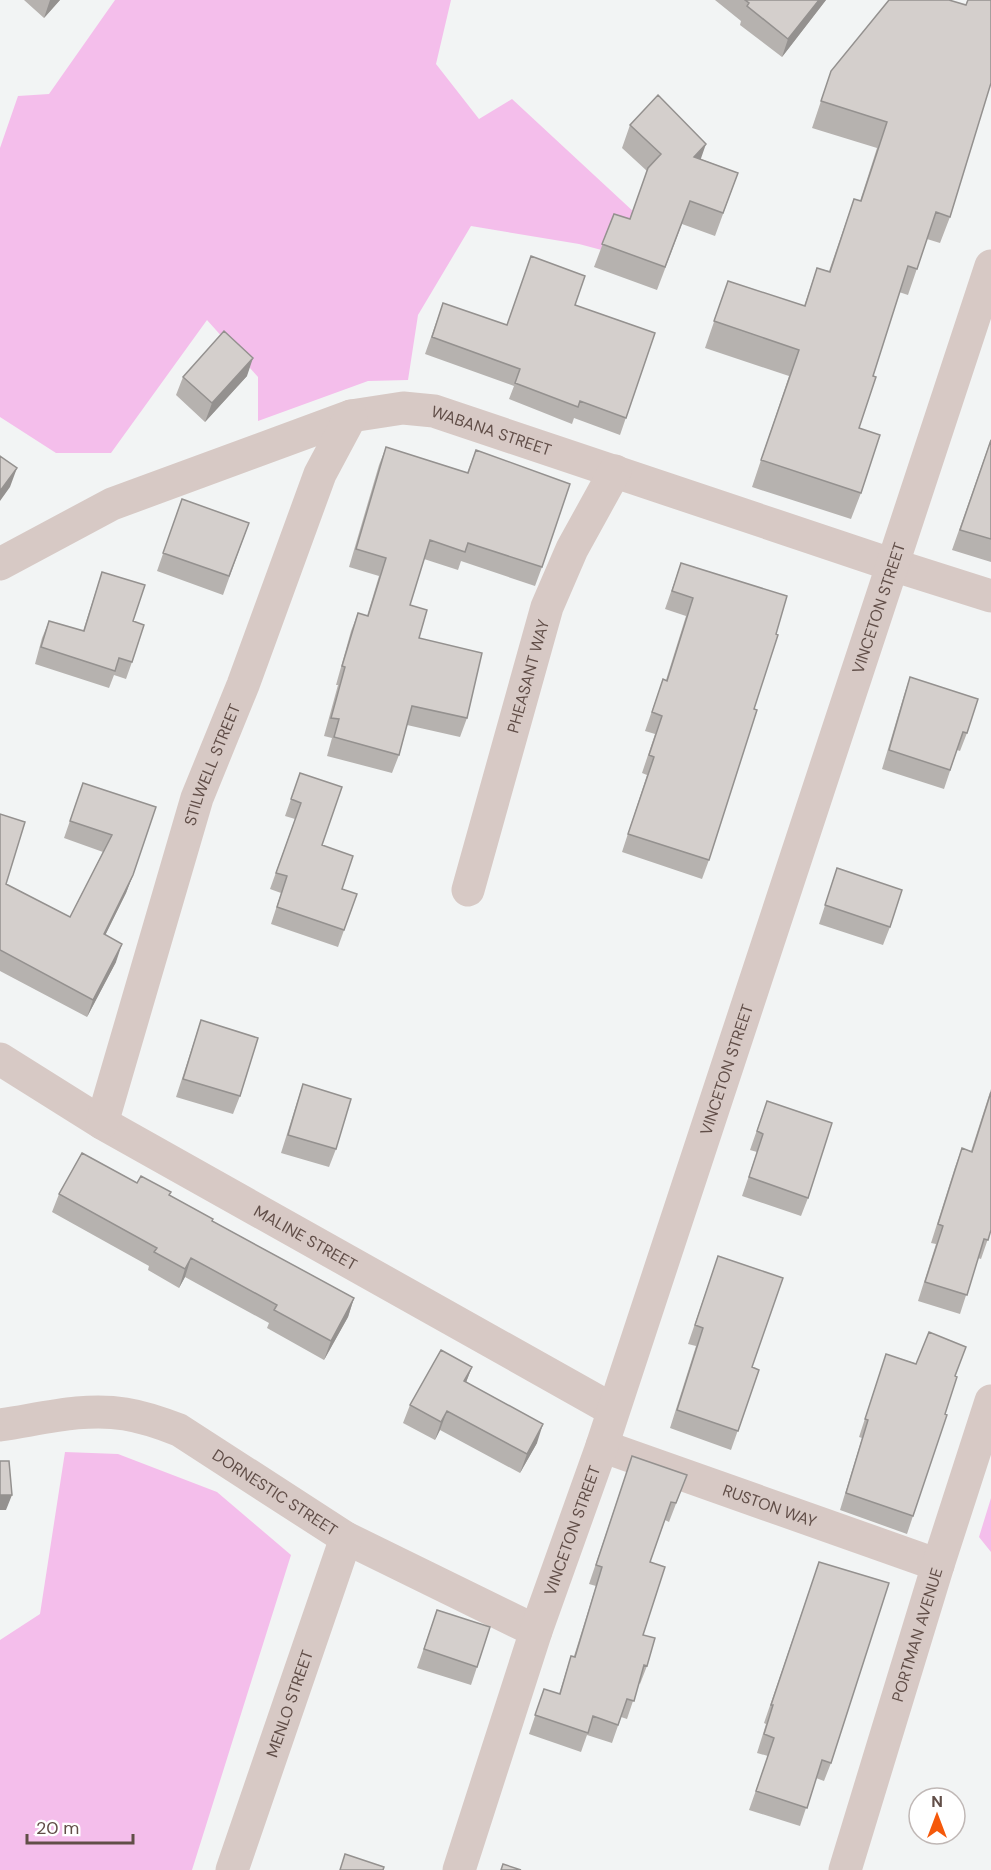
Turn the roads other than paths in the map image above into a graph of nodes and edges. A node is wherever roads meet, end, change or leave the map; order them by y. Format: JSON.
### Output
{"nodes":[{"id":1,"x":991,"y":266,"type":"edge"},
{"id":2,"x":351,"y":416,"type":"junction"},
{"id":3,"x":615,"y":471,"type":"junction"},
{"id":4,"x":0,"y":564,"type":"edge"},
{"id":5,"x":893,"y":565,"type":"junction"},
{"id":6,"x":991,"y":596,"type":"edge"},
{"id":7,"x":468,"y":891,"type":"dead end"},
{"id":8,"x":0,"y":1059,"type":"edge"},
{"id":9,"x":102,"y":1123,"type":"junction"},
{"id":10,"x":991,"y":1401,"type":"edge"},
{"id":11,"x":614,"y":1410,"type":"junction"},
{"id":12,"x":0,"y":1425,"type":"edge"},
{"id":13,"x":602,"y":1446,"type":"junction"},
{"id":14,"x":345,"y":1538,"type":"junction"},
{"id":15,"x":938,"y":1565,"type":"junction"},
{"id":16,"x":536,"y":1631,"type":"junction"},
{"id":17,"x":232,"y":1870,"type":"edge"},
{"id":18,"x":459,"y":1870,"type":"edge"},
{"id":19,"x":845,"y":1870,"type":"edge"}],
"edges":[{"from":1,"to":5,"type":"street","name":"VINCETON STREET"},
{"from":2,"to":3,"type":"street","name":"WABANA STREET"},
{"from":2,"to":4,"type":"street","name":"WABANA STREET"},
{"from":2,"to":9,"type":"street","name":"STILWELL STREET"},
{"from":3,"to":5,"type":"street","name":"WABANA STREET"},
{"from":3,"to":7,"type":"street","name":"PHEASANT WAY"},
{"from":5,"to":6,"type":"street","name":"WABANA STREET"},
{"from":5,"to":11,"type":"street","name":"VINCETON STREET"},
{"from":8,"to":9,"type":"street","name":"MALINE STREET"},
{"from":9,"to":11,"type":"street","name":"MALINE STREET"},
{"from":10,"to":15,"type":"street","name":"PORTMAN AVENUE"},
{"from":11,"to":13,"type":"street","name":"VINCETON STREET"},
{"from":12,"to":14,"type":"street","name":"DORNESTIC STREET"},
{"from":13,"to":15,"type":"street","name":"RUSTON WAY"},
{"from":13,"to":16,"type":"street","name":"VINCETON STREET"},
{"from":14,"to":16,"type":"street","name":"DORNESTIC STREET"},
{"from":14,"to":17,"type":"street","name":"MENLO STREET"},
{"from":15,"to":19,"type":"street","name":"PORTMAN AVENUE"},
{"from":16,"to":18,"type":"street","name":"VINCETON STREET"}]}
